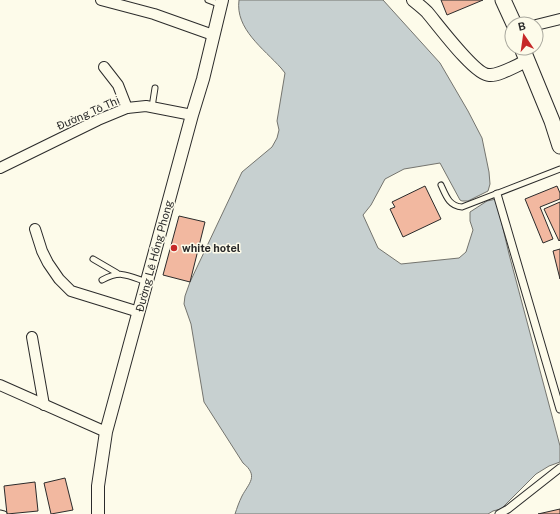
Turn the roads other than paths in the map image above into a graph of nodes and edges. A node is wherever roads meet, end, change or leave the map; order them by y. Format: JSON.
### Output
{"nodes":[{"id":1,"x":101,"y":0,"type":"edge"},
{"id":2,"x":208,"y":0,"type":"edge"},
{"id":3,"x":413,"y":0,"type":"edge"},
{"id":4,"x":503,"y":0,"type":"edge"},
{"id":5,"x":221,"y":3,"type":"edge"},
{"id":6,"x":510,"y":16,"type":"edge"},
{"id":7,"x":560,"y":19,"type":"edge"},
{"id":8,"x":544,"y":23,"type":"edge"},
{"id":9,"x":213,"y":35,"type":"junction"},
{"id":10,"x":522,"y":56,"type":"edge"},
{"id":11,"x":526,"y":56,"type":"edge"},
{"id":12,"x":104,"y":67,"type":"dead end"},
{"id":13,"x":155,"y":88,"type":"dead end"},
{"id":14,"x":152,"y":107,"type":"junction"},
{"id":15,"x":127,"y":108,"type":"junction"},
{"id":16,"x":192,"y":115,"type":"junction"},
{"id":17,"x":556,"y":120,"type":"edge"},
{"id":18,"x":560,"y":146,"type":"edge"},
{"id":19,"x":0,"y":168,"type":"edge"},
{"id":20,"x":560,"y":169,"type":"edge"},
{"id":21,"x":441,"y":185,"type":"dead end"},
{"id":22,"x":497,"y":194,"type":"junction"},
{"id":23,"x":35,"y":229,"type":"dead end"},
{"id":24,"x":93,"y":259,"type":"dead end"},
{"id":25,"x":118,"y":273,"type":"junction"},
{"id":26,"x":102,"y":280,"type":"dead end"},
{"id":27,"x":147,"y":282,"type":"junction"},
{"id":28,"x":138,"y":312,"type":"junction"},
{"id":29,"x":32,"y":337,"type":"dead end"},
{"id":30,"x":0,"y":385,"type":"edge"},
{"id":31,"x":44,"y":404,"type":"junction"},
{"id":32,"x":560,"y":409,"type":"edge"},
{"id":33,"x":106,"y":432,"type":"junction"},
{"id":34,"x":560,"y":468,"type":"edge"},
{"id":35,"x":0,"y":513,"type":"edge"},
{"id":36,"x":4,"y":514,"type":"edge"},
{"id":37,"x":98,"y":514,"type":"edge"},
{"id":38,"x":499,"y":514,"type":"edge"}],
"edges":[{"from":1,"to":9,"type":"street"},
{"from":2,"to":5,"type":"lane"},
{"from":3,"to":10,"type":"street"},
{"from":4,"to":6,"type":"main road"},
{"from":5,"to":9,"type":"street","name":"Đường Lê Hồng Phong"},
{"from":7,"to":8,"type":"street"},
{"from":9,"to":16,"type":"street","name":"Đường Lê Hồng Phong"},
{"from":11,"to":17,"type":"main road"},
{"from":12,"to":15,"type":"street"},
{"from":13,"to":14,"type":"lane"},
{"from":14,"to":15,"type":"street","name":"Đường Tô Thị"},
{"from":14,"to":16,"type":"street","name":"Đường Tô Thị"},
{"from":15,"to":19,"type":"street","name":"Đường Tô Thị"},
{"from":16,"to":27,"type":"street","name":"Đường Lê Hồng Phong"},
{"from":17,"to":18,"type":"main road"},
{"from":20,"to":22,"type":"lane"},
{"from":21,"to":22,"type":"lane"},
{"from":22,"to":32,"type":"street"},
{"from":23,"to":28,"type":"street"},
{"from":24,"to":25,"type":"lane"},
{"from":25,"to":26,"type":"lane"},
{"from":25,"to":27,"type":"lane"},
{"from":27,"to":28,"type":"street","name":"Đường Lê Hồng Phong"},
{"from":28,"to":33,"type":"street","name":"Đường Lê Hồng Phong"},
{"from":29,"to":31,"type":"street"},
{"from":30,"to":31,"type":"street"},
{"from":31,"to":33,"type":"street"},
{"from":33,"to":37,"type":"street","name":"Đường Lê Hồng Phong"},
{"from":34,"to":38,"type":"street"},
{"from":35,"to":36,"type":"lane"}]}
